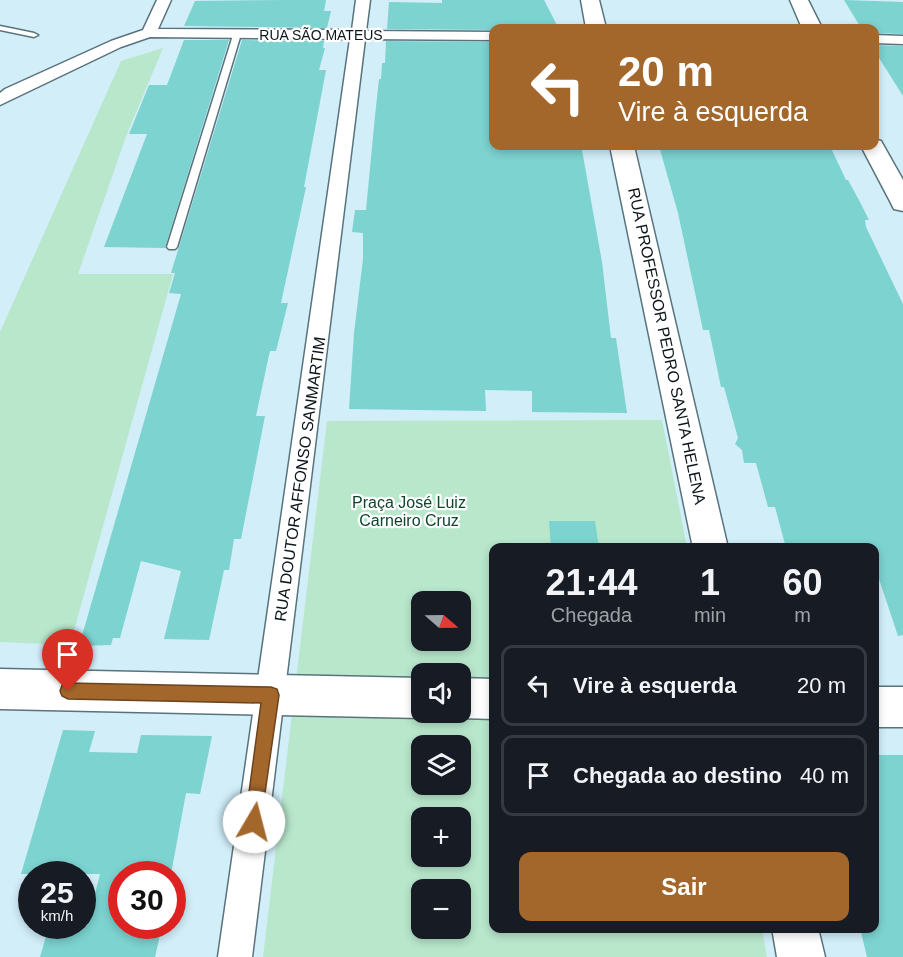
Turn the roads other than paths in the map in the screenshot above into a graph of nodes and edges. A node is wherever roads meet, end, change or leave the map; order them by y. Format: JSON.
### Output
{"nodes":[{"id":1,"x":164,"y":0,"type":"edge"},
{"id":2,"x":363,"y":0,"type":"edge"},
{"id":3,"x":590,"y":0,"type":"edge"},
{"id":4,"x":799,"y":0,"type":"edge"},
{"id":5,"x":595,"y":24,"type":"edge"},
{"id":6,"x":810,"y":24,"type":"edge"},
{"id":7,"x":0,"y":28,"type":"edge"},
{"id":8,"x":149,"y":33,"type":"junction"},
{"id":9,"x":237,"y":34,"type":"junction"},
{"id":10,"x":34,"y":35,"type":"dead end"},
{"id":11,"x":359,"y":35,"type":"junction"},
{"id":12,"x":489,"y":36,"type":"edge"},
{"id":13,"x":879,"y":39,"type":"edge"},
{"id":14,"x":903,"y":40,"type":"edge"},
{"id":15,"x":0,"y":100,"type":"edge"},
{"id":16,"x":623,"y":150,"type":"edge"},
{"id":17,"x":875,"y":150,"type":"edge"},
{"id":18,"x":903,"y":203,"type":"edge"},
{"id":19,"x":172,"y":247,"type":"dead end"},
{"id":20,"x":710,"y":543,"type":"edge"},
{"id":21,"x":0,"y":689,"type":"edge"},
{"id":22,"x":271,"y":695,"type":"junction"},
{"id":23,"x":411,"y":698,"type":"edge"},
{"id":24,"x":471,"y":698,"type":"edge"},
{"id":25,"x":489,"y":699,"type":"edge"},
{"id":26,"x":879,"y":706,"type":"edge"},
{"id":27,"x":903,"y":707,"type":"edge"},
{"id":28,"x":796,"y":933,"type":"edge"},
{"id":29,"x":235,"y":957,"type":"edge"},
{"id":30,"x":801,"y":957,"type":"edge"}],
"edges":[{"from":1,"to":8,"type":"street"},
{"from":2,"to":11,"type":"street","name":"RUA DOUTOR AFFONSO SANMARTIM"},
{"from":3,"to":5,"type":"street"},
{"from":4,"to":6,"type":"street"},
{"from":7,"to":10,"type":"lane"},
{"from":8,"to":9,"type":"street","name":"RUA SÃO MATEUS"},
{"from":8,"to":15,"type":"street","name":"RUA SÃO MATEUS"},
{"from":9,"to":11,"type":"street","name":"RUA SÃO MATEUS"},
{"from":9,"to":19,"type":"lane"},
{"from":11,"to":12,"type":"street","name":"RUA SÃO MATEUS"},
{"from":11,"to":22,"type":"street","name":"RUA DOUTOR AFFONSO SANMARTIM"},
{"from":13,"to":14,"type":"street"},
{"from":16,"to":20,"type":"street","name":"RUA PROFESSOR PEDRO SANTA HELENA"},
{"from":17,"to":18,"type":"street"},
{"from":21,"to":22,"type":"street"},
{"from":22,"to":23,"type":"street"},
{"from":22,"to":29,"type":"street","name":"RUA DOUTOR AFFONSO SANMARTIM"},
{"from":24,"to":25,"type":"street"},
{"from":26,"to":27,"type":"street"},
{"from":28,"to":30,"type":"street"}]}
